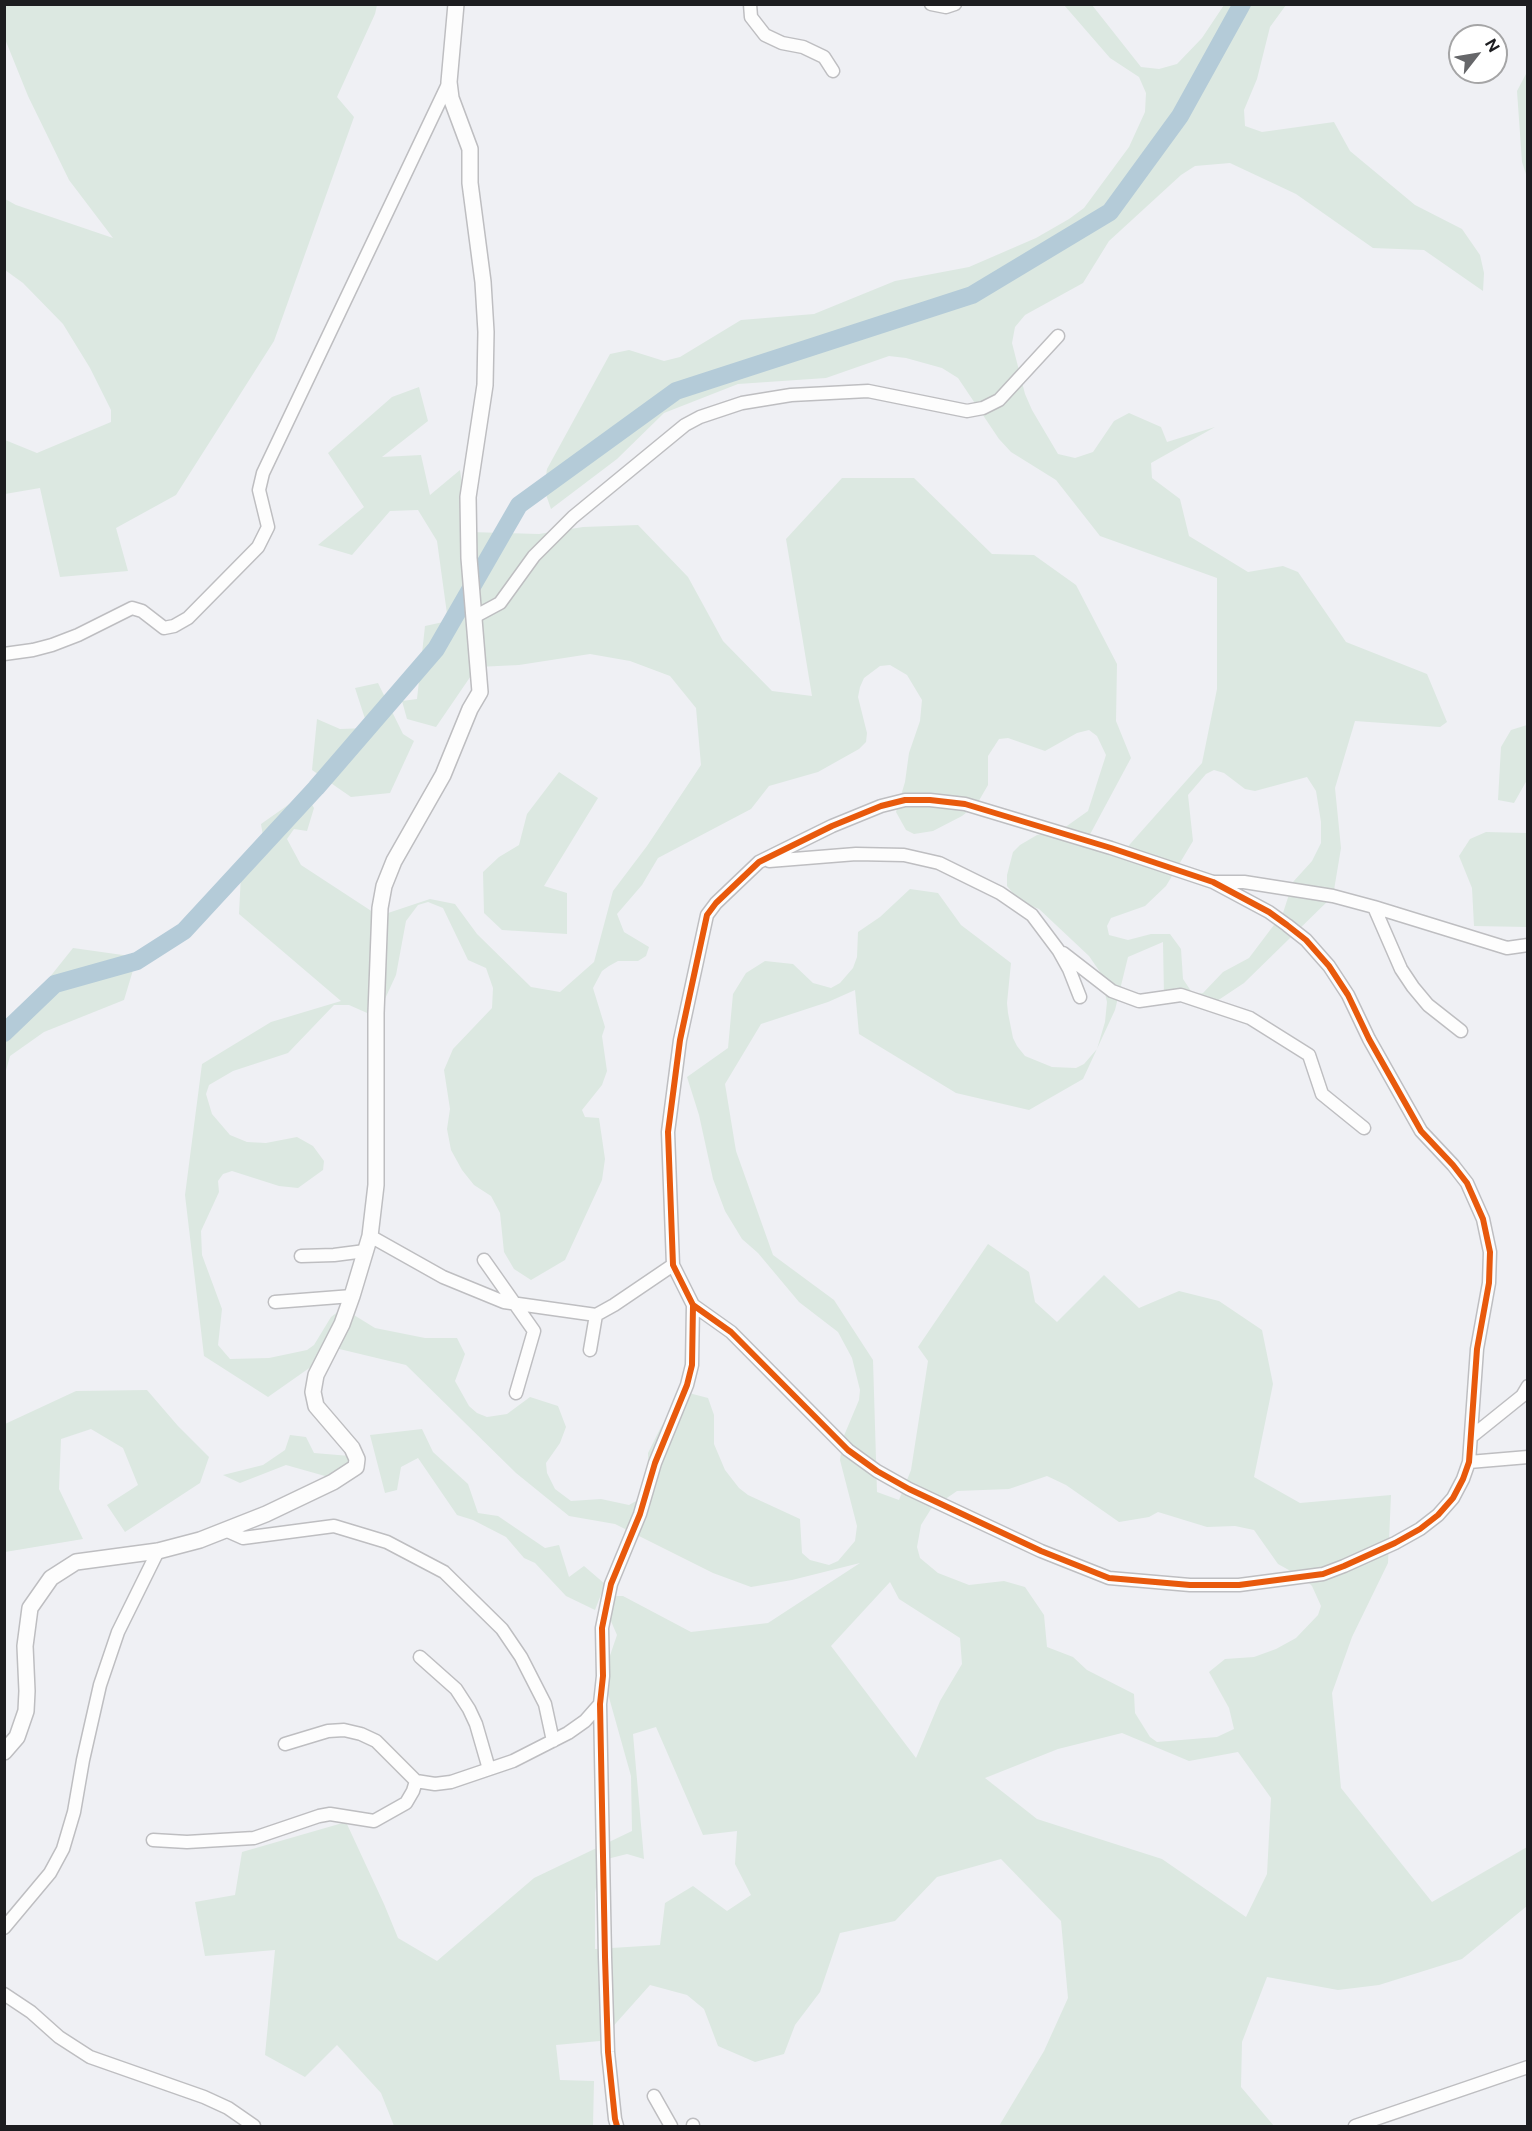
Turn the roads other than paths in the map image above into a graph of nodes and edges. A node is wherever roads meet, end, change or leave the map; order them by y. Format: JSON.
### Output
{"nodes":[{"id":1,"x":456,"y":4,"type":"edge"},
{"id":2,"x":750,"y":4,"type":"edge"},
{"id":3,"x":931,"y":4,"type":"edge"},
{"id":4,"x":955,"y":4,"type":"edge"},
{"id":5,"x":833,"y":71,"type":"dead end"},
{"id":6,"x":449,"y":82,"type":"junction"},
{"id":7,"x":1058,"y":336,"type":"dead end"},
{"id":8,"x":474,"y":617,"type":"junction"},
{"id":9,"x":4,"y":654,"type":"edge"},
{"id":10,"x":759,"y":862,"type":"junction"},
{"id":11,"x":1213,"y":882,"type":"junction"},
{"id":12,"x":1374,"y":907,"type":"junction"},
{"id":13,"x":1527,"y":945,"type":"edge"},
{"id":14,"x":1059,"y":951,"type":"junction"},
{"id":15,"x":1080,"y":997,"type":"dead end"},
{"id":16,"x":1461,"y":1031,"type":"dead end"},
{"id":17,"x":1364,"y":1128,"type":"dead end"},
{"id":18,"x":368,"y":1244,"type":"junction"},
{"id":19,"x":301,"y":1256,"type":"dead end"},
{"id":20,"x":484,"y":1260,"type":"dead end"},
{"id":21,"x":673,"y":1265,"type":"junction"},
{"id":22,"x":352,"y":1296,"type":"junction"},
{"id":23,"x":275,"y":1302,"type":"dead end"},
{"id":24,"x":693,"y":1305,"type":"junction"},
{"id":25,"x":518,"y":1306,"type":"junction"},
{"id":26,"x":596,"y":1315,"type":"junction"},
{"id":27,"x":590,"y":1350,"type":"dead end"},
{"id":28,"x":1527,"y":1386,"type":"edge"},
{"id":29,"x":516,"y":1393,"type":"dead end"},
{"id":30,"x":1472,"y":1437,"type":"junction"},
{"id":31,"x":1527,"y":1457,"type":"edge"},
{"id":32,"x":1469,"y":1462,"type":"junction"},
{"id":33,"x":225,"y":1530,"type":"junction"},
{"id":34,"x":158,"y":1551,"type":"junction"},
{"id":35,"x":420,"y":1657,"type":"dead end"},
{"id":36,"x":600,"y":1704,"type":"junction"},
{"id":37,"x":553,"y":1741,"type":"junction"},
{"id":38,"x":285,"y":1744,"type":"dead end"},
{"id":39,"x":4,"y":1752,"type":"edge"},
{"id":40,"x":489,"y":1770,"type":"junction"},
{"id":41,"x":416,"y":1781,"type":"junction"},
{"id":42,"x":153,"y":1840,"type":"dead end"},
{"id":43,"x":4,"y":1928,"type":"edge"},
{"id":44,"x":4,"y":1994,"type":"edge"},
{"id":45,"x":1527,"y":2067,"type":"edge"},
{"id":46,"x":654,"y":2096,"type":"dead end"},
{"id":47,"x":254,"y":2127,"type":"edge"},
{"id":48,"x":617,"y":2127,"type":"edge"},
{"id":49,"x":671,"y":2127,"type":"edge"},
{"id":50,"x":1354,"y":2127,"type":"edge"}],
"edges":[{"from":1,"to":6,"type":"street"},
{"from":2,"to":5,"type":"street"},
{"from":3,"to":4,"type":"street"},
{"from":6,"to":8,"type":"street"},
{"from":6,"to":9,"type":"street"},
{"from":7,"to":8,"type":"street"},
{"from":8,"to":18,"type":"street"},
{"from":10,"to":11,"type":"street"},
{"from":10,"to":14,"type":"street"},
{"from":10,"to":21,"type":"street"},
{"from":11,"to":12,"type":"street"},
{"from":11,"to":30,"type":"street"},
{"from":12,"to":13,"type":"street"},
{"from":12,"to":16,"type":"street"},
{"from":14,"to":15,"type":"street"},
{"from":14,"to":17,"type":"street"},
{"from":18,"to":19,"type":"street"},
{"from":18,"to":22,"type":"street"},
{"from":18,"to":25,"type":"street"},
{"from":20,"to":25,"type":"street"},
{"from":21,"to":24,"type":"street"},
{"from":21,"to":26,"type":"street"},
{"from":22,"to":23,"type":"street"},
{"from":22,"to":33,"type":"street"},
{"from":24,"to":32,"type":"street"},
{"from":24,"to":36,"type":"street"},
{"from":25,"to":26,"type":"street"},
{"from":25,"to":29,"type":"street"},
{"from":26,"to":27,"type":"street"},
{"from":28,"to":30,"type":"street"},
{"from":30,"to":32,"type":"street"},
{"from":31,"to":32,"type":"street"},
{"from":33,"to":34,"type":"street"},
{"from":33,"to":37,"type":"street"},
{"from":34,"to":39,"type":"street"},
{"from":34,"to":43,"type":"street"},
{"from":35,"to":40,"type":"street"},
{"from":36,"to":37,"type":"street"},
{"from":36,"to":48,"type":"street"},
{"from":37,"to":40,"type":"street"},
{"from":38,"to":41,"type":"street"},
{"from":40,"to":41,"type":"street"},
{"from":41,"to":42,"type":"street"},
{"from":44,"to":47,"type":"street"},
{"from":45,"to":50,"type":"street"},
{"from":46,"to":49,"type":"street"}]}
